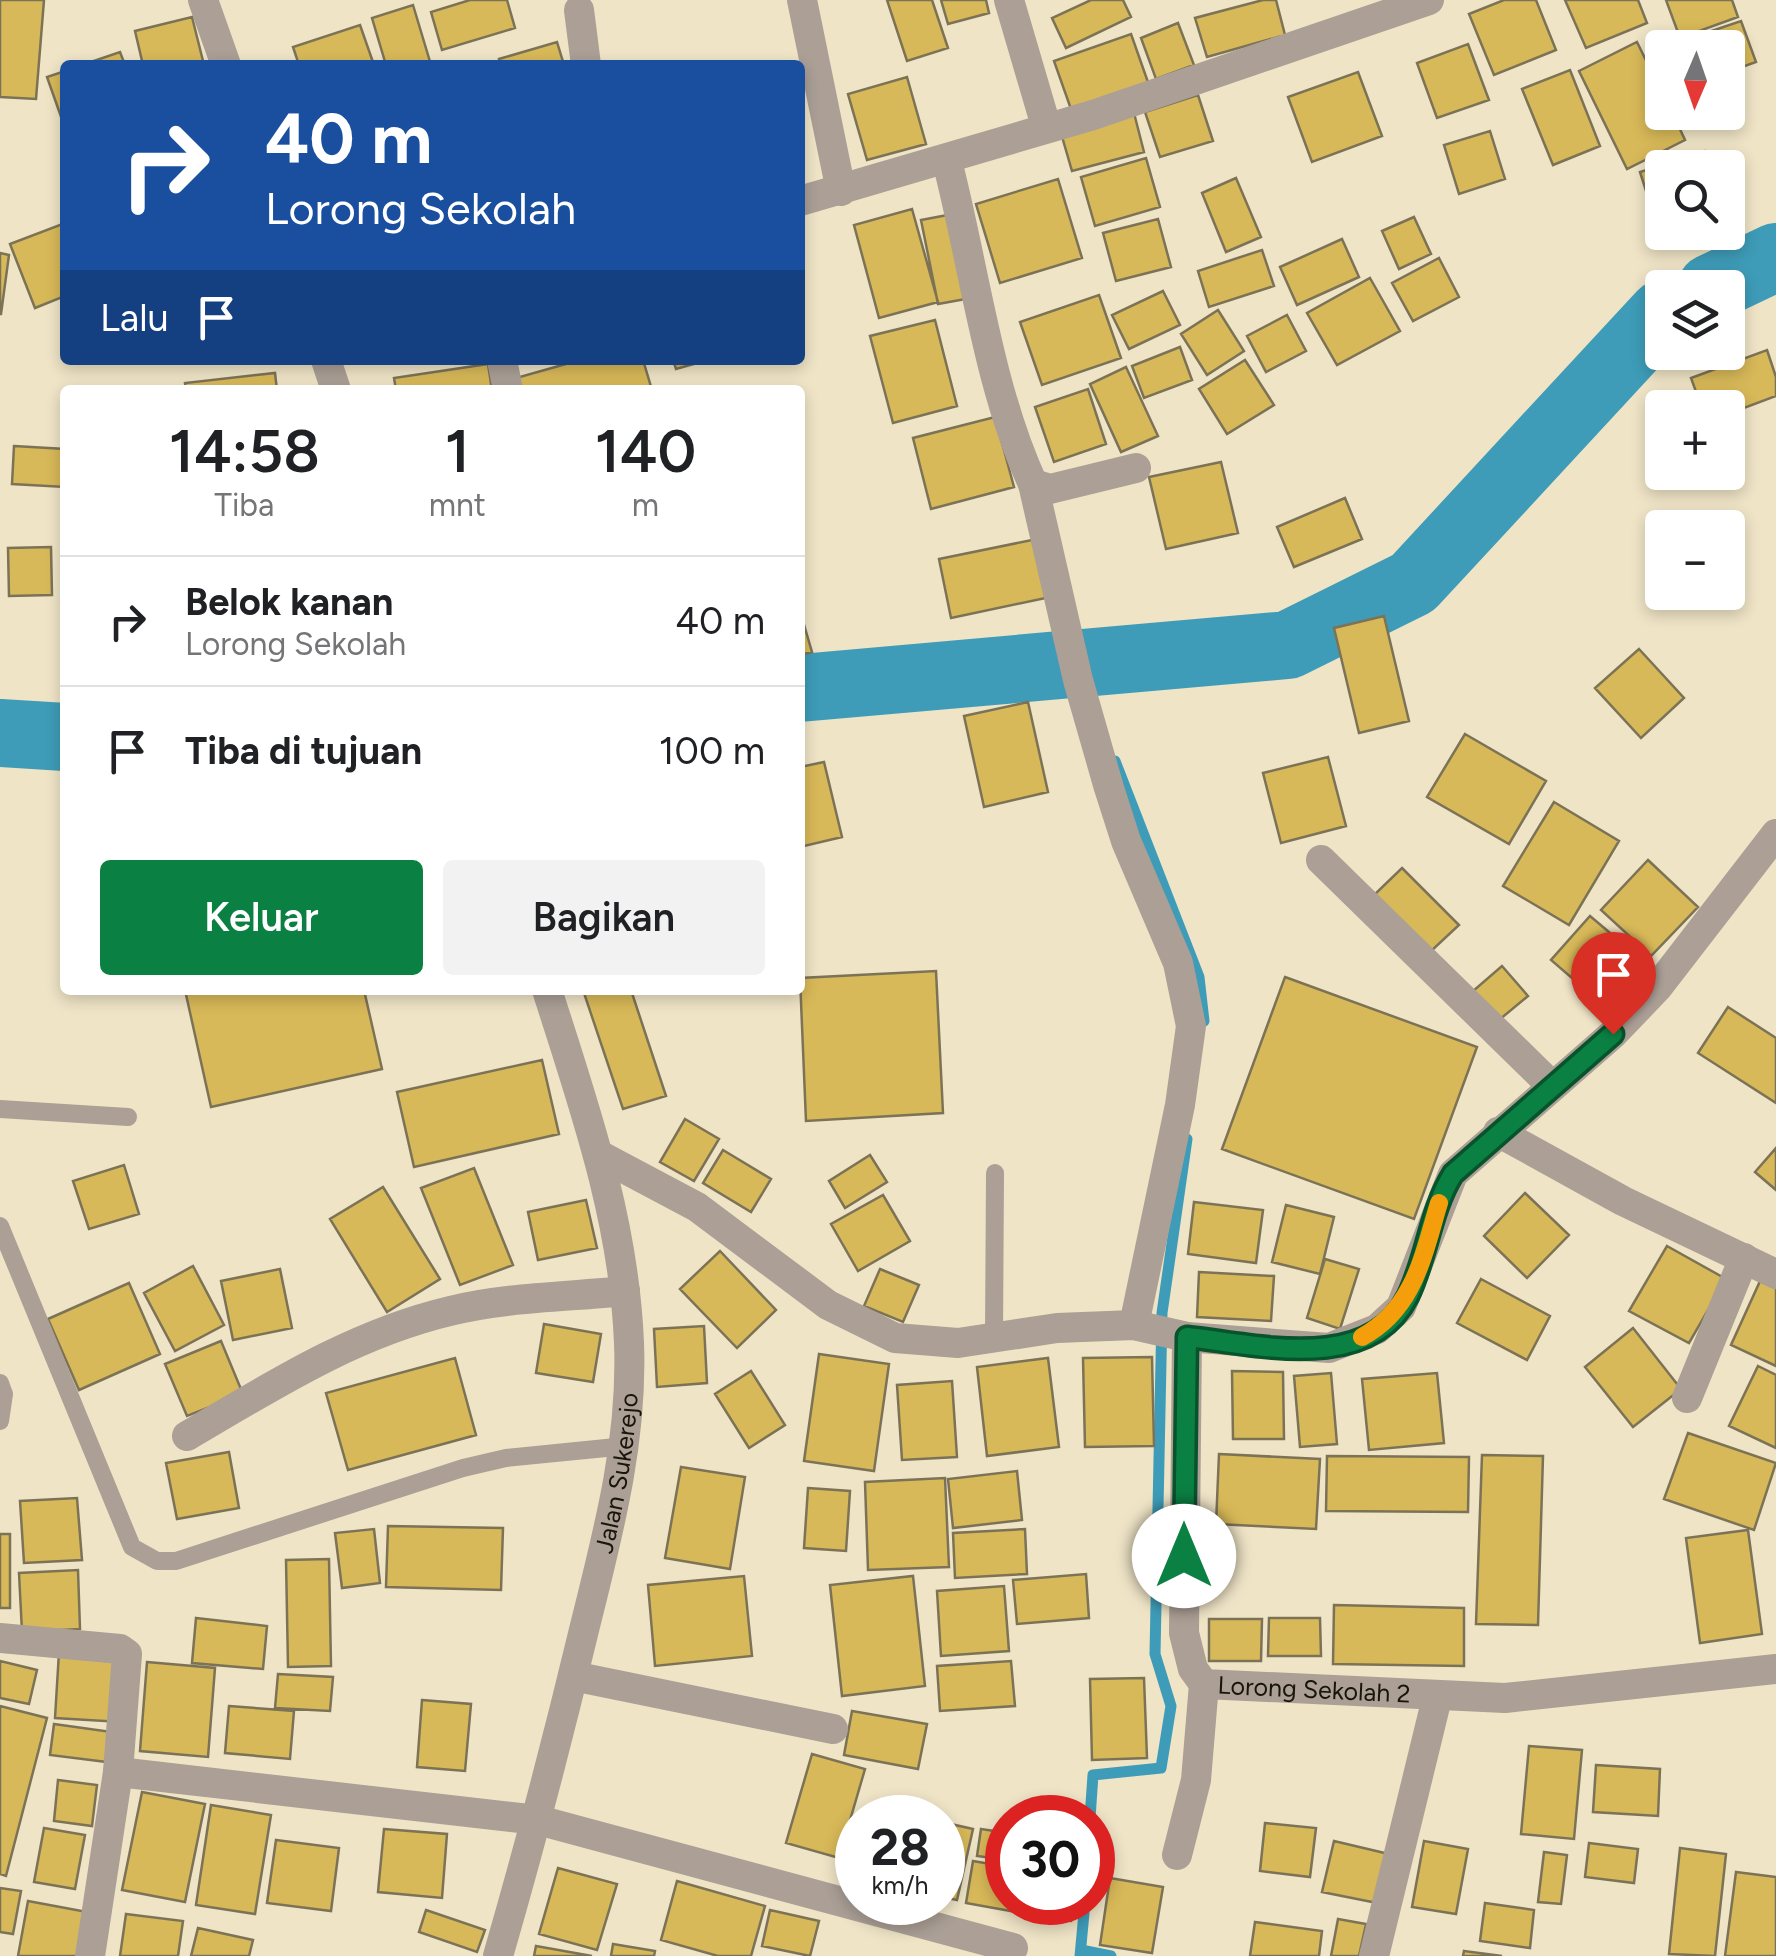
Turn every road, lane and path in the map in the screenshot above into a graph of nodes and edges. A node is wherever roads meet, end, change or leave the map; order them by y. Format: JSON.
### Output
{"nodes":[{"id":1,"x":204,"y":0,"type":"edge"},
{"id":2,"x":802,"y":0,"type":"edge"},
{"id":3,"x":1009,"y":0,"type":"edge"},
{"id":4,"x":1429,"y":0,"type":"edge"},
{"id":5,"x":579,"y":10,"type":"dead end"},
{"id":6,"x":224,"y":60,"type":"edge"},
{"id":7,"x":585,"y":60,"type":"edge"},
{"id":8,"x":1046,"y":126,"type":"junction"},
{"id":9,"x":947,"y":161,"type":"junction"},
{"id":10,"x":841,"y":191,"type":"junction"},
{"id":11,"x":805,"y":200,"type":"edge"},
{"id":12,"x":1136,"y":468,"type":"dead end"},
{"id":13,"x":1033,"y":484,"type":"junction"},
{"id":14,"x":1776,"y":834,"type":"edge"},
{"id":15,"x":1322,"y":860,"type":"dead end"},
{"id":16,"x":549,"y":995,"type":"edge"},
{"id":17,"x":1551,"y":1085,"type":"junction"},
{"id":18,"x":0,"y":1108,"type":"edge"},
{"id":19,"x":128,"y":1118,"type":"dead end"},
{"id":20,"x":1498,"y":1132,"type":"junction"},
{"id":21,"x":600,"y":1156,"type":"junction"},
{"id":22,"x":996,"y":1173,"type":"dead end"},
{"id":23,"x":0,"y":1226,"type":"edge"},
{"id":24,"x":1744,"y":1258,"type":"junction"},
{"id":25,"x":1776,"y":1274,"type":"edge"},
{"id":26,"x":626,"y":1291,"type":"junction"},
{"id":27,"x":1139,"y":1326,"type":"junction"},
{"id":28,"x":1182,"y":1336,"type":"junction"},
{"id":29,"x":994,"y":1338,"type":"junction"},
{"id":30,"x":0,"y":1383,"type":"edge"},
{"id":31,"x":1688,"y":1398,"type":"dead end"},
{"id":32,"x":0,"y":1420,"type":"edge"},
{"id":33,"x":187,"y":1436,"type":"dead end"},
{"id":34,"x":626,"y":1446,"type":"junction"},
{"id":35,"x":0,"y":1638,"type":"edge"},
{"id":36,"x":1776,"y":1668,"type":"edge"},
{"id":37,"x":573,"y":1676,"type":"junction"},
{"id":38,"x":1204,"y":1684,"type":"junction"},
{"id":39,"x":1437,"y":1698,"type":"junction"},
{"id":40,"x":833,"y":1729,"type":"dead end"},
{"id":41,"x":118,"y":1772,"type":"junction"},
{"id":42,"x":538,"y":1820,"type":"junction"},
{"id":43,"x":1177,"y":1854,"type":"dead end"},
{"id":44,"x":1013,"y":1948,"type":"dead end"},
{"id":45,"x":90,"y":1956,"type":"edge"},
{"id":46,"x":498,"y":1956,"type":"edge"},
{"id":47,"x":1374,"y":1956,"type":"edge"}],
"edges":[{"from":1,"to":6,"type":"street"},
{"from":2,"to":10,"type":"street"},
{"from":3,"to":8,"type":"street"},
{"from":4,"to":8,"type":"street"},
{"from":5,"to":7,"type":"street"},
{"from":8,"to":9,"type":"street"},
{"from":9,"to":10,"type":"street"},
{"from":9,"to":13,"type":"street"},
{"from":10,"to":11,"type":"street"},
{"from":12,"to":13,"type":"street"},
{"from":13,"to":27,"type":"street"},
{"from":14,"to":17,"type":"street"},
{"from":15,"to":17,"type":"street"},
{"from":16,"to":21,"type":"street","name":"Jalan Sukerejo"},
{"from":17,"to":20,"type":"street"},
{"from":18,"to":19,"type":"lane"},
{"from":20,"to":24,"type":"street"},
{"from":20,"to":28,"type":"street"},
{"from":21,"to":26,"type":"street","name":"Jalan Sukerejo"},
{"from":21,"to":29,"type":"street"},
{"from":22,"to":29,"type":"lane"},
{"from":23,"to":34,"type":"lane"},
{"from":24,"to":25,"type":"street"},
{"from":24,"to":31,"type":"street"},
{"from":26,"to":33,"type":"street"},
{"from":26,"to":34,"type":"street","name":"Jalan Sukerejo"},
{"from":27,"to":28,"type":"street"},
{"from":27,"to":29,"type":"street"},
{"from":28,"to":38,"type":"street","name":"Lorong Sekolah 2"},
{"from":30,"to":32,"type":"lane"},
{"from":34,"to":37,"type":"street","name":"Jalan Sukerejo"},
{"from":35,"to":41,"type":"street"},
{"from":36,"to":39,"type":"street","name":"Lorong Sekolah 2"},
{"from":37,"to":40,"type":"street"},
{"from":37,"to":42,"type":"street","name":"Jalan Sukerejo"},
{"from":38,"to":39,"type":"street","name":"Lorong Sekolah 2"},
{"from":38,"to":43,"type":"street"},
{"from":39,"to":47,"type":"street"},
{"from":41,"to":42,"type":"street"},
{"from":41,"to":45,"type":"street"},
{"from":42,"to":44,"type":"street"},
{"from":42,"to":46,"type":"street","name":"Jalan Sukerejo"}]}
